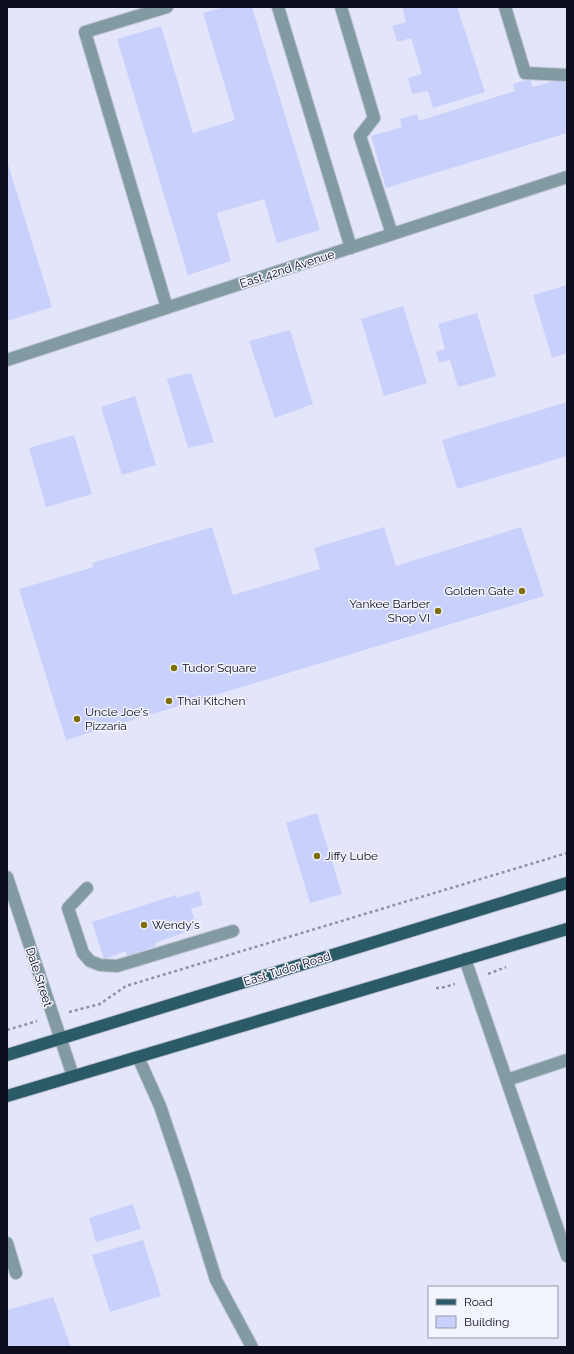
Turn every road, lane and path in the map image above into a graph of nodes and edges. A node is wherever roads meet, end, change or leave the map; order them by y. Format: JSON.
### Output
{"nodes":[{"id":1,"x":167,"y":7,"type":"edge"},
{"id":2,"x":278,"y":7,"type":"edge"},
{"id":3,"x":341,"y":7,"type":"edge"},
{"id":4,"x":505,"y":7,"type":"edge"},
{"id":5,"x":567,"y":75,"type":"edge"},
{"id":6,"x":567,"y":177,"type":"edge"},
{"id":7,"x":392,"y":234,"type":"junction"},
{"id":8,"x":351,"y":248,"type":"junction"},
{"id":9,"x":167,"y":308,"type":"junction"},
{"id":10,"x":7,"y":360,"type":"edge"},
{"id":11,"x":567,"y":853,"type":"edge"},
{"id":12,"x":7,"y":877,"type":"edge"},
{"id":13,"x":567,"y":883,"type":"edge"},
{"id":14,"x":87,"y":888,"type":"dead end"},
{"id":15,"x":567,"y":929,"type":"edge"},
{"id":16,"x":233,"y":931,"type":"dead end"},
{"id":17,"x":466,"y":959,"type":"junction"},
{"id":18,"x":52,"y":1017,"type":"junction"},
{"id":19,"x":7,"y":1030,"type":"edge"},
{"id":20,"x":60,"y":1039,"type":"junction"},
{"id":21,"x":7,"y":1055,"type":"edge"},
{"id":22,"x":138,"y":1057,"type":"junction"},
{"id":23,"x":567,"y":1060,"type":"edge"},
{"id":24,"x":73,"y":1076,"type":"junction"},
{"id":25,"x":507,"y":1080,"type":"junction"},
{"id":26,"x":7,"y":1096,"type":"edge"},
{"id":27,"x":7,"y":1243,"type":"edge"},
{"id":28,"x":567,"y":1256,"type":"edge"},
{"id":29,"x":16,"y":1273,"type":"dead end"},
{"id":30,"x":252,"y":1347,"type":"edge"}],
"edges":[{"from":1,"to":9,"type":"street"},
{"from":2,"to":8,"type":"street"},
{"from":3,"to":7,"type":"street"},
{"from":4,"to":5,"type":"street"},
{"from":6,"to":7,"type":"street","name":"East 42nd Avenue"},
{"from":7,"to":8,"type":"street","name":"East 42nd Avenue"},
{"from":8,"to":9,"type":"street","name":"East 42nd Avenue"},
{"from":9,"to":10,"type":"street","name":"East 42nd Avenue"},
{"from":11,"to":18,"type":"path"},
{"from":12,"to":18,"type":"street","name":"Dale Street"},
{"from":13,"to":20,"type":"main road","name":"East Tudor Road"},
{"from":14,"to":16,"type":"street"},
{"from":15,"to":17,"type":"main road"},
{"from":17,"to":22,"type":"main road"},
{"from":17,"to":25,"type":"street"},
{"from":18,"to":19,"type":"path"},
{"from":18,"to":20,"type":"street","name":"Dale Street"},
{"from":20,"to":21,"type":"main road","name":"East Tudor Road"},
{"from":20,"to":24,"type":"street","name":"Dale Street"},
{"from":22,"to":24,"type":"main road"},
{"from":22,"to":30,"type":"street"},
{"from":23,"to":25,"type":"street"},
{"from":24,"to":26,"type":"main road"},
{"from":25,"to":28,"type":"street"},
{"from":27,"to":29,"type":"street"}]}
